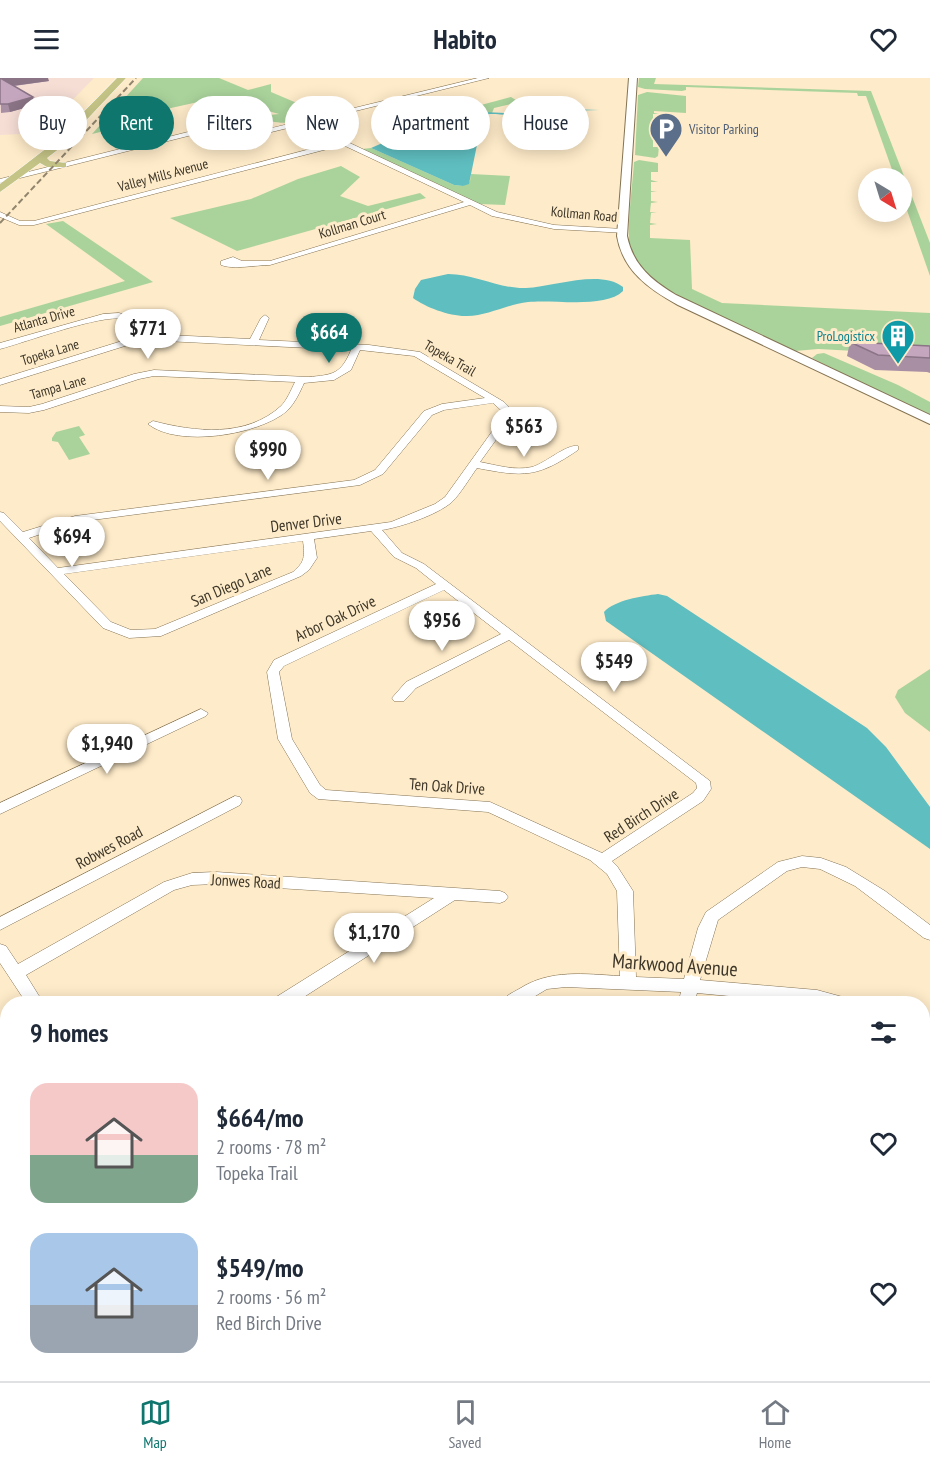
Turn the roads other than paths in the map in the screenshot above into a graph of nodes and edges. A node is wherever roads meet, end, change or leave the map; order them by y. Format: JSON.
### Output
{"nodes":[{"id":1,"x":122,"y":78,"type":"edge"},
{"id":2,"x":486,"y":78,"type":"edge"},
{"id":3,"x":633,"y":78,"type":"edge"},
{"id":4,"x":359,"y":109,"type":"edge"},
{"id":5,"x":285,"y":126,"type":"edge"},
{"id":6,"x":316,"y":150,"type":"edge"},
{"id":7,"x":359,"y":150,"type":"edge"},
{"id":8,"x":28,"y":153,"type":"dead end"},
{"id":9,"x":41,"y":158,"type":"junction"},
{"id":10,"x":62,"y":165,"type":"junction"},
{"id":11,"x":0,"y":174,"type":"edge"},
{"id":12,"x":19,"y":176,"type":"junction"},
{"id":13,"x":0,"y":181,"type":"edge"},
{"id":14,"x":0,"y":189,"type":"edge"},
{"id":15,"x":470,"y":203,"type":"junction"},
{"id":16,"x":0,"y":214,"type":"edge"},
{"id":17,"x":623,"y":231,"type":"junction"},
{"id":18,"x":240,"y":263,"type":"dead end"},
{"id":19,"x":265,"y":318,"type":"dead end"},
{"id":20,"x":143,"y":337,"type":"junction"},
{"id":21,"x":253,"y":343,"type":"junction"},
{"id":22,"x":0,"y":346,"type":"edge"},
{"id":23,"x":356,"y":348,"type":"junction"},
{"id":24,"x":301,"y":380,"type":"junction"},
{"id":25,"x":0,"y":382,"type":"edge"},
{"id":26,"x":494,"y":400,"type":"junction"},
{"id":27,"x":0,"y":410,"type":"edge"},
{"id":28,"x":508,"y":411,"type":"joint"},
{"id":29,"x":930,"y":420,"type":"edge"},
{"id":30,"x":153,"y":424,"type":"dead end"},
{"id":31,"x":574,"y":448,"type":"dead end"},
{"id":32,"x":473,"y":464,"type":"junction"},
{"id":33,"x":0,"y":515,"type":"edge"},
{"id":34,"x":375,"y":529,"type":"junction"},
{"id":35,"x":21,"y":537,"type":"junction"},
{"id":36,"x":308,"y":538,"type":"junction"},
{"id":37,"x":55,"y":572,"type":"junction"},
{"id":38,"x":444,"y":585,"type":"junction"},
{"id":39,"x":510,"y":634,"type":"junction"},
{"id":40,"x":274,"y":668,"type":"joint"},
{"id":41,"x":399,"y":698,"type":"dead end"},
{"id":42,"x":201,"y":713,"type":"dead end"},
{"id":43,"x":235,"y":801,"type":"dead end"},
{"id":44,"x":0,"y":809,"type":"edge"},
{"id":45,"x":601,"y":861,"type":"junction"},
{"id":46,"x":451,"y":895,"type":"junction"},
{"id":47,"x":500,"y":897,"type":"dead end"},
{"id":48,"x":0,"y":924,"type":"edge"},
{"id":49,"x":930,"y":934,"type":"edge"},
{"id":50,"x":0,"y":950,"type":"edge"},
{"id":51,"x":15,"y":973,"type":"junction"},
{"id":52,"x":628,"y":983,"type":"junction"},
{"id":53,"x":692,"y":986,"type":"junction"},
{"id":54,"x":31,"y":996,"type":"edge"},
{"id":55,"x":292,"y":996,"type":"edge"},
{"id":56,"x":520,"y":996,"type":"edge"},
{"id":57,"x":689,"y":996,"type":"edge"},
{"id":58,"x":806,"y":996,"type":"edge"}],
"edges":[{"from":1,"to":9,"type":"main road"},
{"from":2,"to":4,"type":"street"},
{"from":3,"to":17,"type":"street"},
{"from":5,"to":10,"type":"street"},
{"from":6,"to":16,"type":"street","name":"Valley Mills Avenue"},
{"from":7,"to":15,"type":"street","name":"Kollman Road"},
{"from":8,"to":11,"type":"main road"},
{"from":9,"to":10,"type":"main road"},
{"from":9,"to":12,"type":"main road"},
{"from":10,"to":12,"type":"street"},
{"from":12,"to":13,"type":"street"},
{"from":12,"to":14,"type":"main road"},
{"from":15,"to":17,"type":"street","name":"Kollman Road"},
{"from":15,"to":18,"type":"street","name":"Kollman Court"},
{"from":17,"to":29,"type":"street","name":"Kollman Road"},
{"from":19,"to":21,"type":"street"},
{"from":20,"to":21,"type":"street","name":"Topeka Trail"},
{"from":20,"to":22,"type":"street","name":"Atlanta Drive"},
{"from":20,"to":25,"type":"street","name":"Topeka Lane"},
{"from":21,"to":23,"type":"street","name":"Topeka Trail"},
{"from":23,"to":24,"type":"street","name":"Tampa Lane"},
{"from":23,"to":26,"type":"street","name":"Topeka Trail"},
{"from":24,"to":27,"type":"street","name":"Tampa Lane"},
{"from":24,"to":30,"type":"street"},
{"from":26,"to":28,"type":"street","name":"Topeka Trail"},
{"from":26,"to":35,"type":"street"},
{"from":28,"to":32,"type":"street","name":"Denver Drive"},
{"from":31,"to":32,"type":"street"},
{"from":32,"to":34,"type":"street","name":"Denver Drive"},
{"from":33,"to":35,"type":"street"},
{"from":34,"to":36,"type":"street","name":"Denver Drive"},
{"from":34,"to":38,"type":"street","name":"Red Birch Drive"},
{"from":35,"to":37,"type":"street"},
{"from":36,"to":37,"type":"street","name":"Denver Drive"},
{"from":36,"to":37,"type":"street","name":"San Diego Lane"},
{"from":38,"to":39,"type":"street","name":"Red Birch Drive"},
{"from":38,"to":40,"type":"street","name":"Arbor Oak Drive"},
{"from":39,"to":41,"type":"street"},
{"from":39,"to":45,"type":"street","name":"Red Birch Drive"},
{"from":40,"to":45,"type":"street","name":"Ten Oak Drive"},
{"from":42,"to":44,"type":"street"},
{"from":43,"to":48,"type":"street","name":"Robwes Road"},
{"from":45,"to":52,"type":"street","name":"Ten Oak Drive"},
{"from":46,"to":47,"type":"street","name":"Jonwes Road"},
{"from":46,"to":51,"type":"street","name":"Jonwes Road"},
{"from":46,"to":55,"type":"street"},
{"from":49,"to":53,"type":"street"},
{"from":50,"to":51,"type":"street"},
{"from":51,"to":54,"type":"street"},
{"from":52,"to":53,"type":"street","name":"Markwood Avenue"},
{"from":52,"to":56,"type":"street","name":"Markwood Avenue"},
{"from":53,"to":57,"type":"street"},
{"from":53,"to":58,"type":"street","name":"Markwood Avenue"}]}
